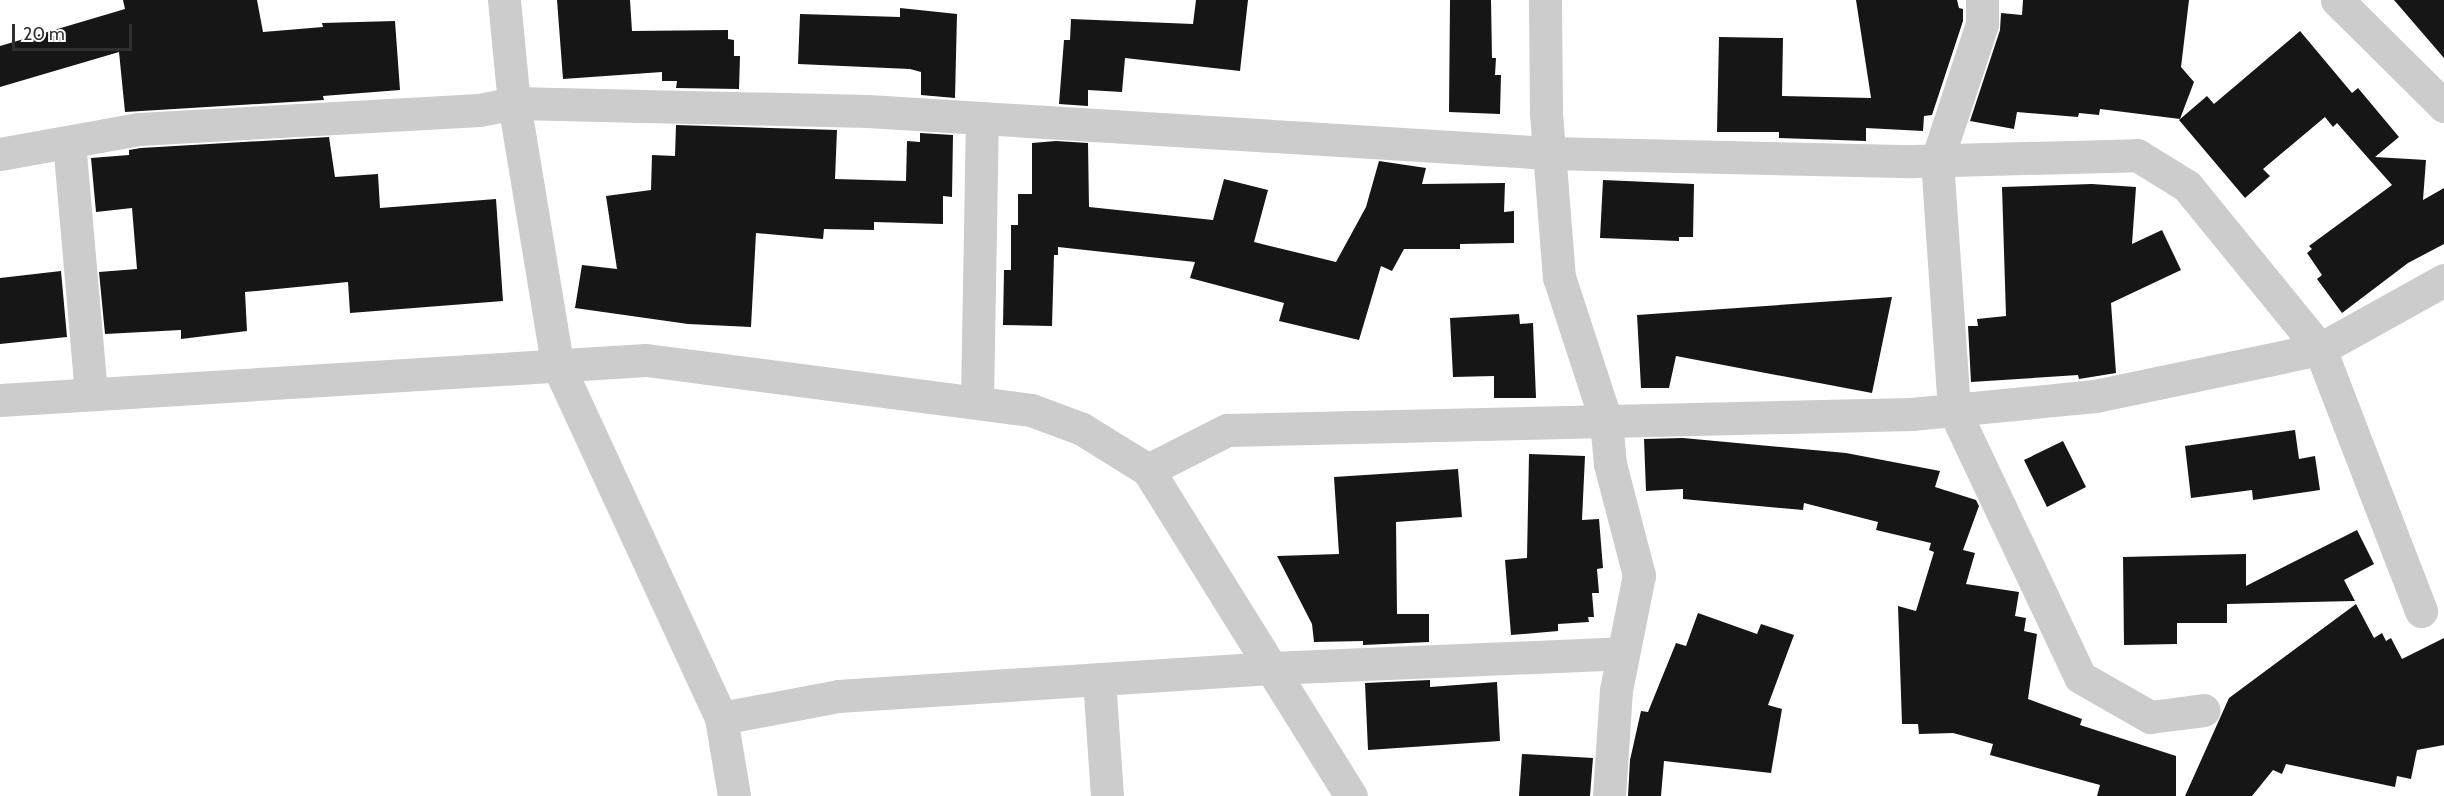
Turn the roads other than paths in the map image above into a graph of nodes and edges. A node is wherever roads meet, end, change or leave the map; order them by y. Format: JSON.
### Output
{"nodes":[{"id":1,"x":504,"y":0,"type":"edge"},
{"id":2,"x":1545,"y":0,"type":"edge"},
{"id":3,"x":1982,"y":0,"type":"edge"},
{"id":4,"x":2337,"y":0,"type":"edge"},
{"id":5,"x":514,"y":103,"type":"junction"},
{"id":6,"x":2444,"y":106,"type":"edge"},
{"id":7,"x":982,"y":117,"type":"junction"},
{"id":8,"x":69,"y":142,"type":"junction"},
{"id":9,"x":1549,"y":153,"type":"junction"},
{"id":10,"x":0,"y":154,"type":"edge"},
{"id":11,"x":1937,"y":160,"type":"junction"},
{"id":12,"x":2444,"y":280,"type":"edge"},
{"id":13,"x":2320,"y":349,"type":"junction"},
{"id":14,"x":556,"y":363,"type":"junction"},
{"id":15,"x":91,"y":394,"type":"junction"},
{"id":16,"x":0,"y":400,"type":"edge"},
{"id":17,"x":977,"y":401,"type":"junction"},
{"id":18,"x":1954,"y":410,"type":"junction"},
{"id":19,"x":1606,"y":421,"type":"junction"},
{"id":20,"x":1148,"y":470,"type":"junction"},
{"id":21,"x":2421,"y":611,"type":"dead end"},
{"id":22,"x":1622,"y":653,"type":"junction"},
{"id":23,"x":1271,"y":668,"type":"junction"},
{"id":24,"x":1099,"y":679,"type":"junction"},
{"id":25,"x":2204,"y":710,"type":"dead end"},
{"id":26,"x":721,"y":718,"type":"junction"},
{"id":27,"x":734,"y":796,"type":"edge"},
{"id":28,"x":1107,"y":796,"type":"edge"},
{"id":29,"x":1351,"y":796,"type":"edge"},
{"id":30,"x":1609,"y":796,"type":"edge"}],
"edges":[{"from":1,"to":5,"type":"street"},
{"from":2,"to":9,"type":"street"},
{"from":3,"to":11,"type":"street"},
{"from":4,"to":6,"type":"street"},
{"from":5,"to":7,"type":"street"},
{"from":5,"to":8,"type":"street"},
{"from":5,"to":14,"type":"street"},
{"from":7,"to":9,"type":"street"},
{"from":7,"to":17,"type":"street"},
{"from":8,"to":10,"type":"street"},
{"from":8,"to":15,"type":"street"},
{"from":9,"to":11,"type":"street"},
{"from":9,"to":19,"type":"street"},
{"from":11,"to":13,"type":"street"},
{"from":11,"to":18,"type":"street"},
{"from":12,"to":13,"type":"street"},
{"from":13,"to":18,"type":"street"},
{"from":13,"to":21,"type":"street"},
{"from":14,"to":15,"type":"street"},
{"from":14,"to":17,"type":"street"},
{"from":14,"to":26,"type":"street"},
{"from":15,"to":16,"type":"street"},
{"from":17,"to":20,"type":"street"},
{"from":18,"to":19,"type":"street"},
{"from":18,"to":25,"type":"street"},
{"from":19,"to":20,"type":"street"},
{"from":19,"to":22,"type":"street"},
{"from":20,"to":23,"type":"street"},
{"from":22,"to":23,"type":"street"},
{"from":22,"to":30,"type":"street"},
{"from":23,"to":24,"type":"street"},
{"from":23,"to":29,"type":"street"},
{"from":24,"to":26,"type":"street"},
{"from":24,"to":28,"type":"street"},
{"from":26,"to":27,"type":"street"}]}
